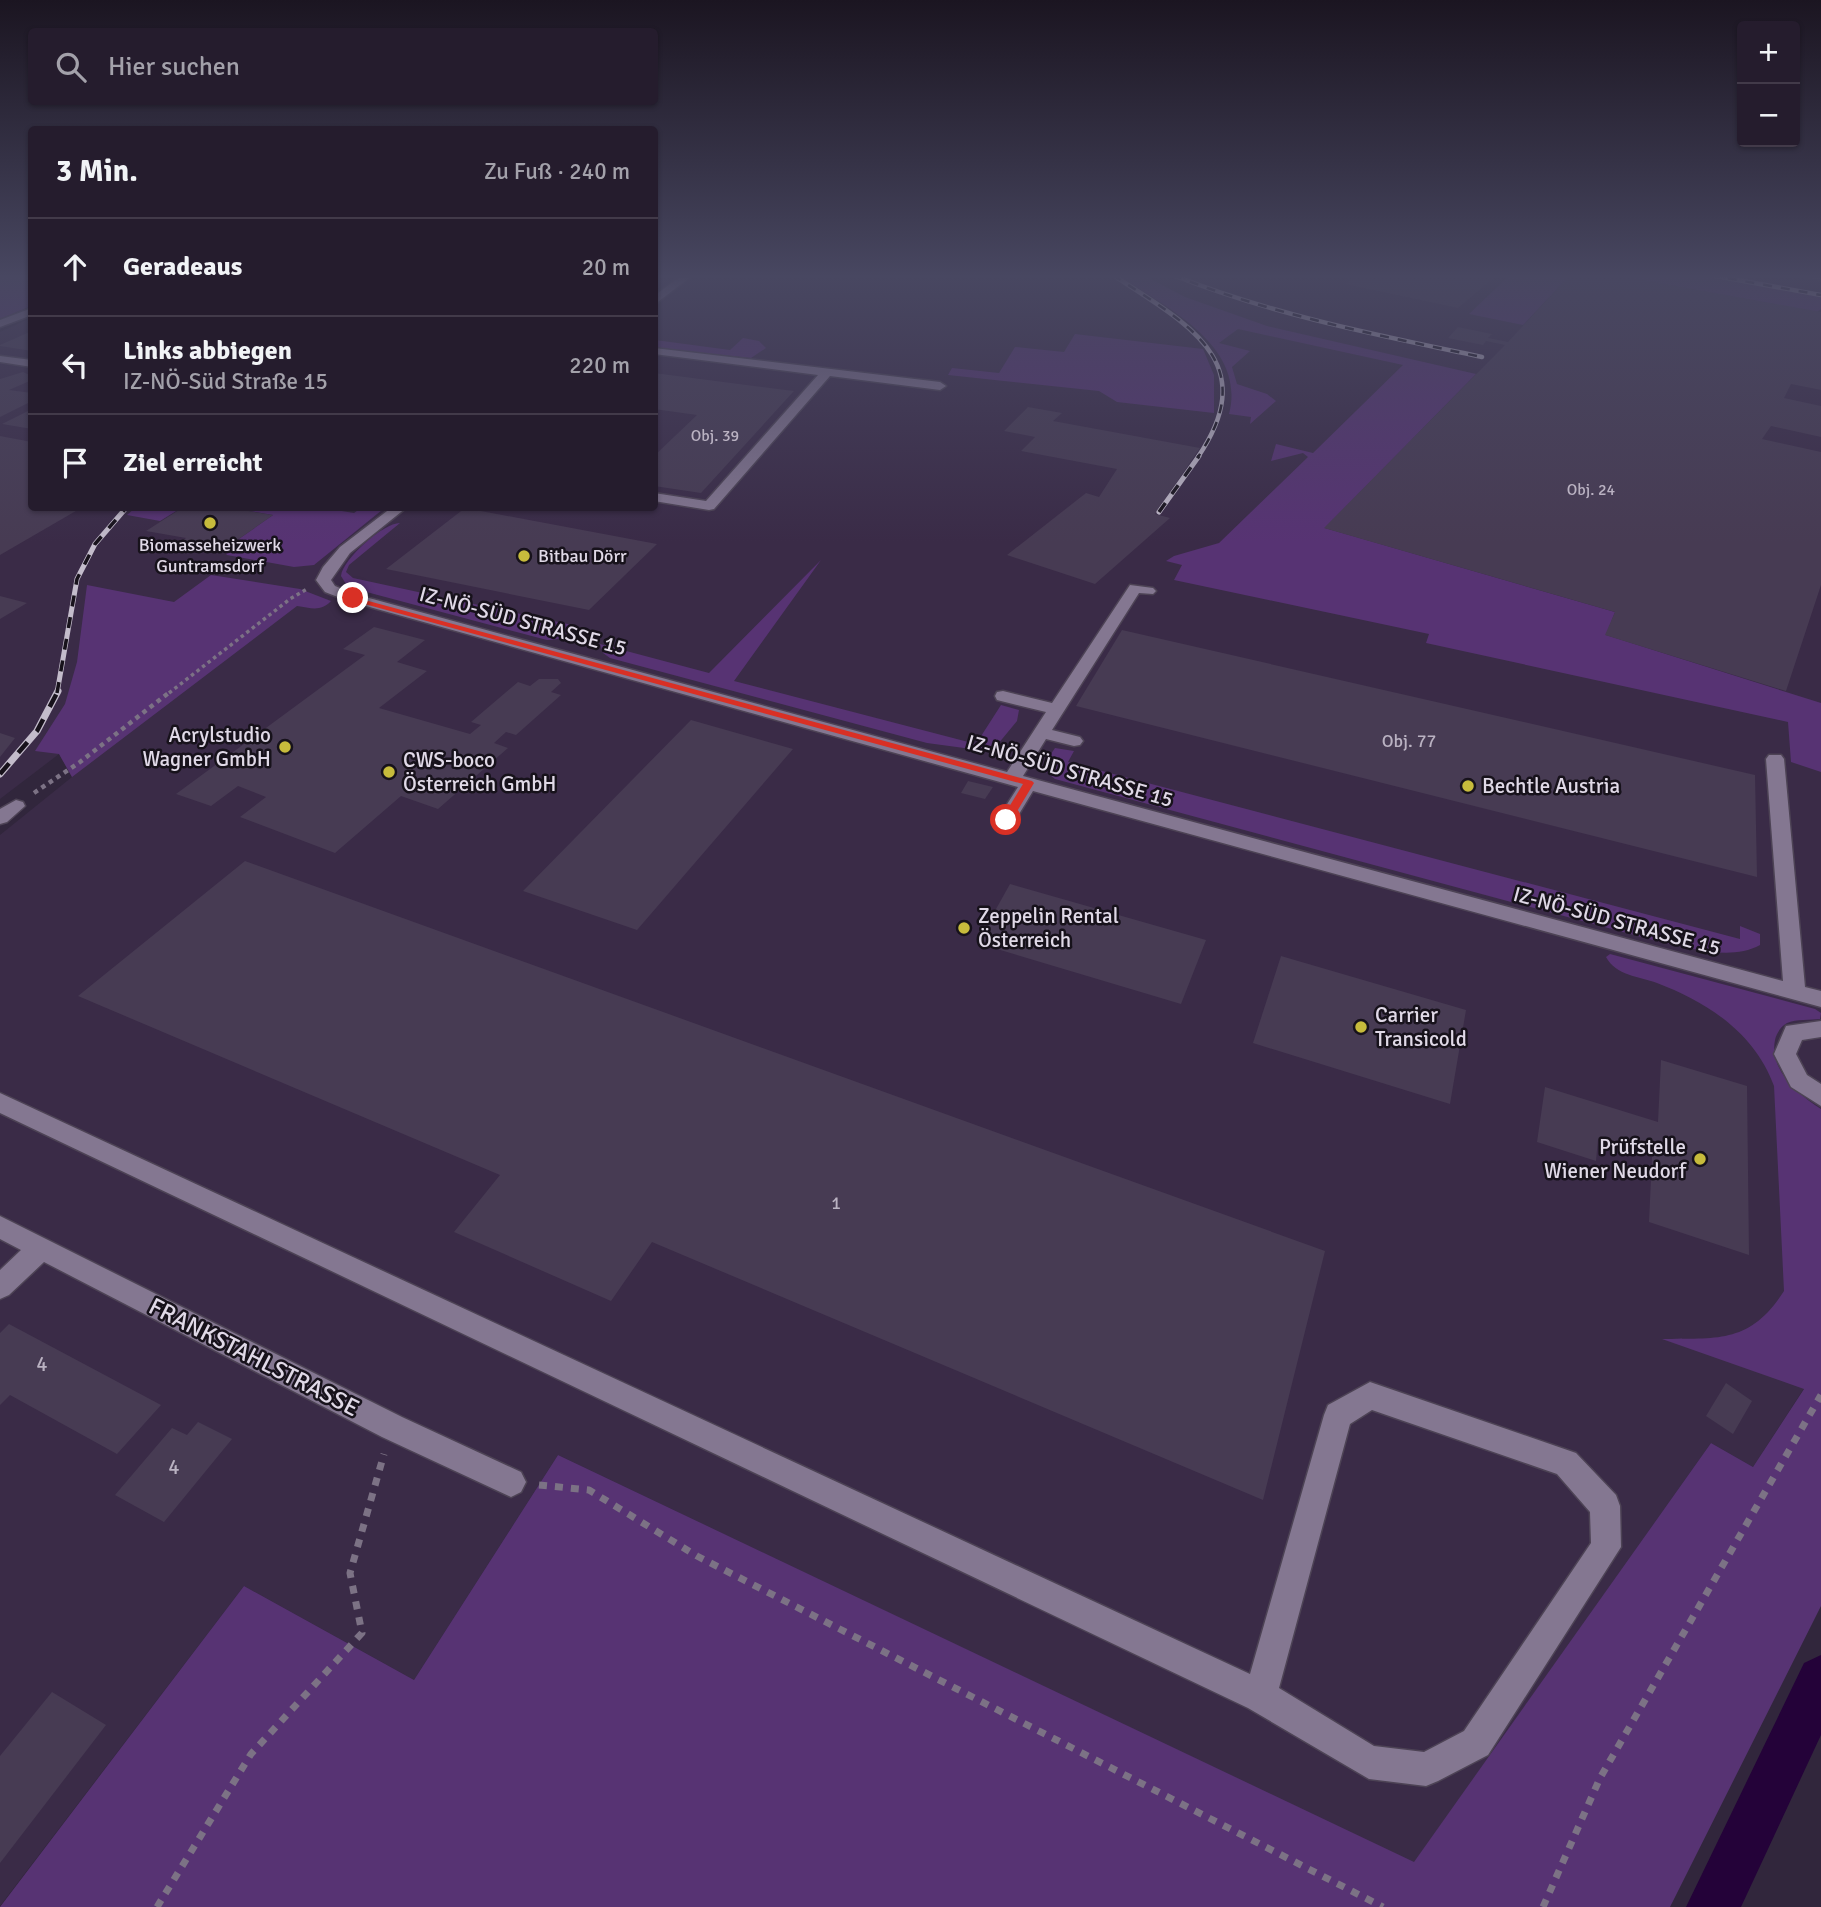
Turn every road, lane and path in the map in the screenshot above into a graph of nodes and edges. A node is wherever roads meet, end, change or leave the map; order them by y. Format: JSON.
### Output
{"nodes":[{"id":1,"x":761,"y":364,"type":"edge"},
{"id":2,"x":827,"y":372,"type":"junction"},
{"id":3,"x":940,"y":386,"type":"dead end"},
{"id":4,"x":658,"y":498,"type":"edge"},
{"id":5,"x":396,"y":511,"type":"edge"},
{"id":6,"x":325,"y":575,"type":"junction"},
{"id":7,"x":1148,"y":591,"type":"dead end"},
{"id":8,"x":1003,"y":696,"type":"dead end"},
{"id":9,"x":1057,"y":709,"type":"junction"},
{"id":10,"x":1041,"y":733,"type":"junction"},
{"id":11,"x":1074,"y":741,"type":"dead end"},
{"id":12,"x":1775,"y":759,"type":"dead end"},
{"id":13,"x":1020,"y":780,"type":"junction"},
{"id":14,"x":16,"y":806,"type":"joint"},
{"id":15,"x":0,"y":818,"type":"edge"},
{"id":16,"x":1006,"y":820,"type":"dead end"},
{"id":17,"x":1795,"y":992,"type":"junction"},
{"id":18,"x":1821,"y":999,"type":"edge"},
{"id":19,"x":1821,"y":1029,"type":"edge"},
{"id":20,"x":1821,"y":1097,"type":"edge"},
{"id":21,"x":0,"y":1102,"type":"edge"},
{"id":22,"x":0,"y":1227,"type":"edge"},
{"id":23,"x":41,"y":1248,"type":"junction"},
{"id":24,"x":0,"y":1287,"type":"edge"},
{"id":25,"x":1821,"y":1395,"type":"edge"},
{"id":26,"x":392,"y":1427,"type":"junction"},
{"id":27,"x":511,"y":1482,"type":"joint"},
{"id":28,"x":1260,"y":1696,"type":"junction"},
{"id":29,"x":157,"y":1907,"type":"edge"},
{"id":30,"x":1383,"y":1907,"type":"edge"},
{"id":31,"x":1543,"y":1907,"type":"edge"}],
"edges":[{"from":1,"to":2,"type":"street"},
{"from":2,"to":3,"type":"street"},
{"from":2,"to":4,"type":"street"},
{"from":5,"to":6,"type":"street"},
{"from":6,"to":13,"type":"street","name":"IZ-NÖ-SÜD STRASSE 15"},
{"from":6,"to":14,"type":"path"},
{"from":7,"to":9,"type":"street"},
{"from":8,"to":9,"type":"street"},
{"from":9,"to":10,"type":"street"},
{"from":10,"to":11,"type":"street"},
{"from":10,"to":13,"type":"street"},
{"from":12,"to":17,"type":"street"},
{"from":13,"to":16,"type":"street"},
{"from":13,"to":17,"type":"street","name":"IZ-NÖ-SÜD STRASSE 15"},
{"from":14,"to":15,"type":"street"},
{"from":17,"to":18,"type":"street","name":"IZ-NÖ-SÜD STRASSE 15"},
{"from":19,"to":20,"type":"street"},
{"from":21,"to":28,"type":"street"},
{"from":22,"to":23,"type":"street","name":"FRANKSTAHLSTRASSE"},
{"from":23,"to":24,"type":"street"},
{"from":23,"to":26,"type":"street","name":"FRANKSTAHLSTRASSE"},
{"from":25,"to":31,"type":"path"},
{"from":26,"to":27,"type":"street","name":"FRANKSTAHLSTRASSE"},
{"from":26,"to":29,"type":"path"},
{"from":27,"to":30,"type":"path"},
{"from":28,"to":28,"type":"street"}]}
